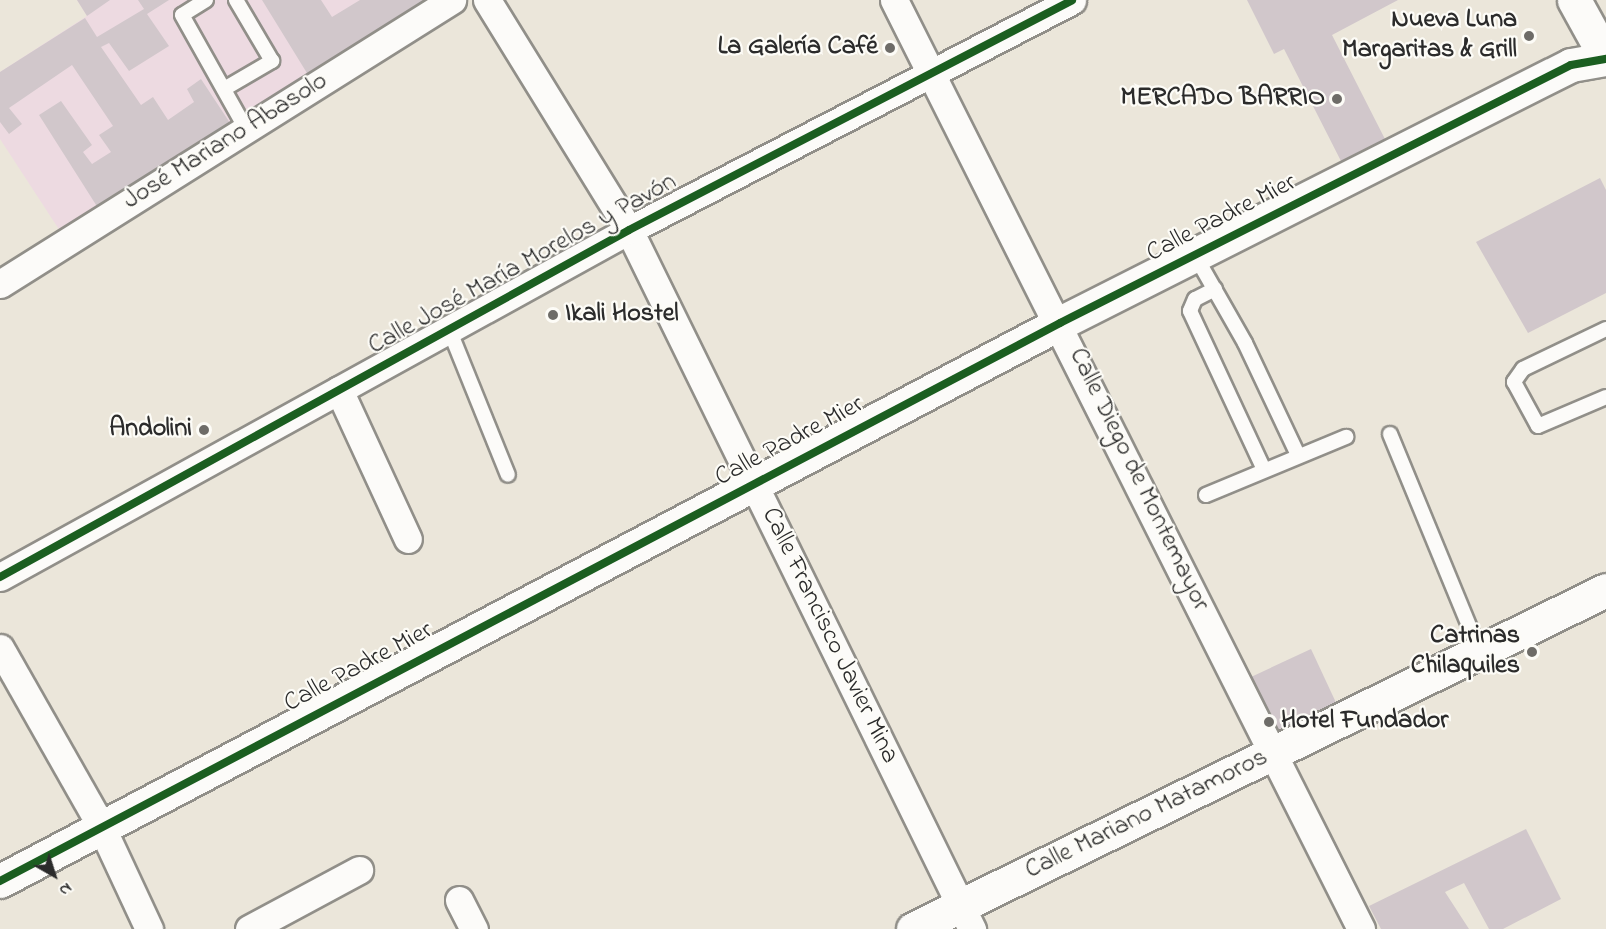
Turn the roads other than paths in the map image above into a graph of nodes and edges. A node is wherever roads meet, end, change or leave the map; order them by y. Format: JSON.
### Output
{"nodes":[{"id":1,"x":206,"y":0,"type":"edge"},
{"id":2,"x":236,"y":0,"type":"edge"},
{"id":3,"x":452,"y":0,"type":"edge"},
{"id":4,"x":487,"y":0,"type":"edge"},
{"id":5,"x":894,"y":0,"type":"edge"},
{"id":6,"x":1072,"y":0,"type":"edge"},
{"id":7,"x":1574,"y":0,"type":"edge"},
{"id":8,"x":1606,"y":58,"type":"edge"},
{"id":9,"x":933,"y":72,"type":"junction"},
{"id":10,"x":224,"y":89,"type":"junction"},
{"id":11,"x":246,"y":129,"type":"junction"},
{"id":12,"x":629,"y":230,"type":"junction"},
{"id":13,"x":1196,"y":257,"type":"junction"},
{"id":14,"x":0,"y":285,"type":"edge"},
{"id":15,"x":1215,"y":289,"type":"junction"},
{"id":16,"x":1060,"y":323,"type":"junction"},
{"id":17,"x":449,"y":329,"type":"junction"},
{"id":18,"x":1606,"y":329,"type":"edge"},
{"id":19,"x":339,"y":390,"type":"junction"},
{"id":20,"x":1606,"y":397,"type":"edge"},
{"id":21,"x":1390,"y":434,"type":"dead end"},
{"id":22,"x":1346,"y":437,"type":"dead end"},
{"id":23,"x":1298,"y":454,"type":"junction"},
{"id":24,"x":1264,"y":470,"type":"junction"},
{"id":25,"x":508,"y":476,"type":"dead end"},
{"id":26,"x":754,"y":484,"type":"junction"},
{"id":27,"x":1206,"y":495,"type":"dead end"},
{"id":28,"x":408,"y":538,"type":"dead end"},
{"id":29,"x":0,"y":577,"type":"edge"},
{"id":30,"x":1606,"y":590,"type":"edge"},
{"id":31,"x":0,"y":648,"type":"edge"},
{"id":32,"x":1480,"y":652,"type":"junction"},
{"id":33,"x":1274,"y":753,"type":"junction"},
{"id":34,"x":101,"y":826,"type":"junction"},
{"id":35,"x":359,"y":870,"type":"dead end"},
{"id":36,"x":0,"y":881,"type":"edge"},
{"id":37,"x":459,"y":900,"type":"dead end"},
{"id":38,"x":966,"y":917,"type":"edge"},
{"id":39,"x":149,"y":929,"type":"edge"},
{"id":40,"x":249,"y":929,"type":"edge"},
{"id":41,"x":474,"y":929,"type":"edge"},
{"id":42,"x":913,"y":929,"type":"edge"},
{"id":43,"x":1361,"y":929,"type":"edge"}],
"edges":[{"from":1,"to":10,"type":"lane"},
{"from":2,"to":10,"type":"lane"},
{"from":3,"to":11,"type":"street","name":"José Mariano Abasolo"},
{"from":4,"to":12,"type":"street","name":"Calle Francisco Javier Mina"},
{"from":5,"to":9,"type":"street","name":"Calle Diego de Montemayor"},
{"from":6,"to":9,"type":"street","name":"Calle José María Morelos y Pavón"},
{"from":7,"to":8,"type":"street"},
{"from":8,"to":13,"type":"street","name":"Calle Padre Mier"},
{"from":9,"to":12,"type":"street","name":"Calle José María Morelos y Pavón"},
{"from":9,"to":16,"type":"street","name":"Calle Diego de Montemayor"},
{"from":10,"to":11,"type":"lane"},
{"from":11,"to":14,"type":"street","name":"José Mariano Abasolo"},
{"from":12,"to":17,"type":"street","name":"Calle José María Morelos y Pavón"},
{"from":12,"to":26,"type":"street","name":"Calle Francisco Javier Mina"},
{"from":13,"to":15,"type":"lane"},
{"from":13,"to":16,"type":"street","name":"Calle Padre Mier"},
{"from":15,"to":23,"type":"lane"},
{"from":15,"to":24,"type":"lane"},
{"from":16,"to":26,"type":"street","name":"Calle Padre Mier"},
{"from":16,"to":33,"type":"street","name":"Calle Diego de Montemayor"},
{"from":17,"to":19,"type":"street","name":"Calle José María Morelos y Pavón"},
{"from":17,"to":25,"type":"lane"},
{"from":18,"to":20,"type":"lane"},
{"from":19,"to":28,"type":"street"},
{"from":19,"to":29,"type":"street","name":"Calle José María Morelos y Pavón"},
{"from":21,"to":32,"type":"lane"},
{"from":22,"to":23,"type":"lane"},
{"from":23,"to":24,"type":"lane"},
{"from":24,"to":27,"type":"lane"},
{"from":26,"to":34,"type":"street","name":"Calle Padre Mier"},
{"from":26,"to":38,"type":"street","name":"Calle Francisco Javier Mina"},
{"from":30,"to":32,"type":"street","name":"Calle Mariano Matamoros"},
{"from":31,"to":34,"type":"street"},
{"from":32,"to":33,"type":"street","name":"Calle Mariano Matamoros"},
{"from":33,"to":38,"type":"street","name":"Calle Mariano Matamoros"},
{"from":33,"to":43,"type":"street","name":"Calle Diego de Montemayor"},
{"from":34,"to":36,"type":"street","name":"Calle Padre Mier"},
{"from":34,"to":39,"type":"street"},
{"from":35,"to":40,"type":"street"},
{"from":37,"to":41,"type":"street"},
{"from":38,"to":42,"type":"street","name":"Calle Mariano Matamoros"}]}
